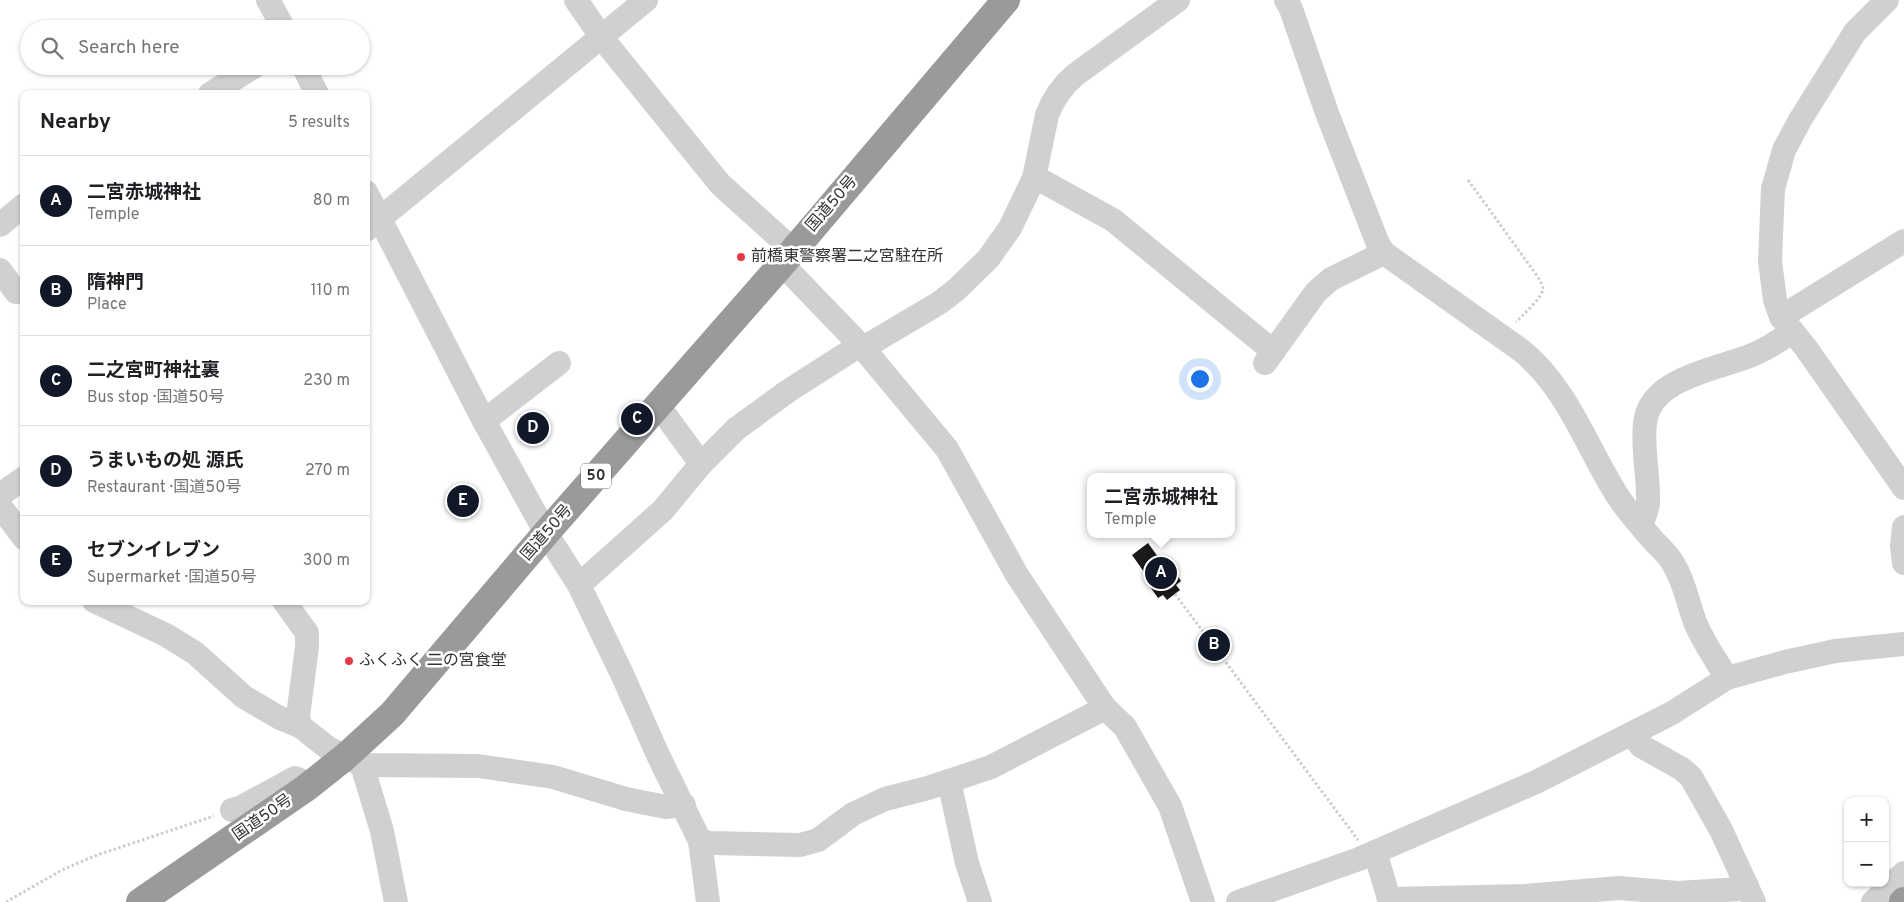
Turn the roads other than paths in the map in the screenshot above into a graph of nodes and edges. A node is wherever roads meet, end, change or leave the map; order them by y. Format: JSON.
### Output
{"nodes":[{"id":1,"x":268,"y":0,"type":"edge"},
{"id":2,"x":576,"y":0,"type":"edge"},
{"id":3,"x":646,"y":0,"type":"edge"},
{"id":4,"x":1006,"y":0,"type":"edge"},
{"id":5,"x":1178,"y":0,"type":"edge"},
{"id":6,"x":1286,"y":0,"type":"edge"},
{"id":7,"x":1877,"y":4,"type":"edge"},
{"id":8,"x":279,"y":20,"type":"edge"},
{"id":9,"x":602,"y":38,"type":"junction"},
{"id":10,"x":241,"y":75,"type":"edge"},
{"id":11,"x":308,"y":75,"type":"edge"},
{"id":12,"x":216,"y":90,"type":"edge"},
{"id":13,"x":315,"y":90,"type":"edge"},
{"id":14,"x":1034,"y":178,"type":"junction"},
{"id":15,"x":20,"y":208,"type":"edge"},
{"id":16,"x":370,"y":211,"type":"edge"},
{"id":17,"x":0,"y":225,"type":"edge"},
{"id":18,"x":373,"y":225,"type":"edge"},
{"id":19,"x":1904,"y":241,"type":"edge"},
{"id":20,"x":1384,"y":253,"type":"junction"},
{"id":21,"x":787,"y":257,"type":"junction"},
{"id":22,"x":0,"y":270,"type":"edge"},
{"id":23,"x":20,"y":291,"type":"edge"},
{"id":24,"x":1786,"y":324,"type":"junction"},
{"id":25,"x":862,"y":346,"type":"junction"},
{"id":26,"x":559,"y":363,"type":"dead end"},
{"id":27,"x":658,"y":405,"type":"junction"},
{"id":28,"x":484,"y":421,"type":"junction"},
{"id":29,"x":701,"y":464,"type":"junction"},
{"id":30,"x":20,"y":481,"type":"edge"},
{"id":31,"x":1904,"y":488,"type":"edge"},
{"id":32,"x":0,"y":495,"type":"edge"},
{"id":33,"x":0,"y":506,"type":"edge"},
{"id":34,"x":1641,"y":525,"type":"junction"},
{"id":35,"x":1904,"y":527,"type":"edge"},
{"id":36,"x":20,"y":533,"type":"edge"},
{"id":37,"x":546,"y":533,"type":"junction"},
{"id":38,"x":1904,"y":563,"type":"edge"},
{"id":39,"x":579,"y":585,"type":"junction"},
{"id":40,"x":102,"y":605,"type":"edge"},
{"id":41,"x":287,"y":605,"type":"edge"},
{"id":42,"x":1904,"y":644,"type":"edge"},
{"id":43,"x":1726,"y":678,"type":"junction"},
{"id":44,"x":1105,"y":708,"type":"junction"},
{"id":45,"x":300,"y":726,"type":"junction"},
{"id":46,"x":1632,"y":734,"type":"junction"},
{"id":47,"x":353,"y":761,"type":"junction"},
{"id":48,"x":950,"y":781,"type":"junction"},
{"id":49,"x":306,"y":788,"type":"junction"},
{"id":50,"x":684,"y":805,"type":"junction"},
{"id":51,"x":232,"y":810,"type":"road end"},
{"id":52,"x":700,"y":841,"type":"junction"},
{"id":53,"x":1368,"y":847,"type":"junction"},
{"id":54,"x":1904,"y":872,"type":"edge"},
{"id":55,"x":1750,"y":894,"type":"edge"},
{"id":56,"x":1390,"y":900,"type":"edge"},
{"id":57,"x":140,"y":902,"type":"edge"},
{"id":58,"x":396,"y":902,"type":"edge"},
{"id":59,"x":708,"y":902,"type":"edge"},
{"id":60,"x":980,"y":902,"type":"edge"},
{"id":61,"x":1204,"y":902,"type":"edge"},
{"id":62,"x":1238,"y":902,"type":"edge"},
{"id":63,"x":1873,"y":902,"type":"edge"}],
"edges":[{"from":1,"to":8,"type":"street"},
{"from":2,"to":9,"type":"street"},
{"from":3,"to":9,"type":"street"},
{"from":4,"to":21,"type":"highway","name":"国道50号","number":"50"},
{"from":5,"to":14,"type":"street"},
{"from":6,"to":20,"type":"street"},
{"from":7,"to":24,"type":"street"},
{"from":9,"to":18,"type":"street"},
{"from":9,"to":21,"type":"street"},
{"from":10,"to":12,"type":"street"},
{"from":11,"to":13,"type":"street"},
{"from":14,"to":20,"type":"street"},
{"from":14,"to":25,"type":"street"},
{"from":15,"to":17,"type":"street"},
{"from":16,"to":18,"type":"street"},
{"from":18,"to":28,"type":"street"},
{"from":19,"to":24,"type":"street"},
{"from":20,"to":34,"type":"street"},
{"from":21,"to":25,"type":"street"},
{"from":21,"to":27,"type":"highway","name":"国道50号","number":"50"},
{"from":22,"to":23,"type":"street"},
{"from":24,"to":31,"type":"street"},
{"from":24,"to":34,"type":"street"},
{"from":25,"to":29,"type":"street"},
{"from":25,"to":44,"type":"street"},
{"from":26,"to":28,"type":"street"},
{"from":27,"to":29,"type":"street"},
{"from":27,"to":37,"type":"highway","name":"国道50号","number":"50"},
{"from":28,"to":37,"type":"street"},
{"from":29,"to":39,"type":"street"},
{"from":30,"to":32,"type":"street"},
{"from":33,"to":36,"type":"street"},
{"from":34,"to":43,"type":"street"},
{"from":35,"to":38,"type":"street"},
{"from":37,"to":39,"type":"street"},
{"from":37,"to":47,"type":"highway","name":"国道50号","number":"50"},
{"from":39,"to":50,"type":"street"},
{"from":40,"to":45,"type":"street"},
{"from":41,"to":45,"type":"street"},
{"from":42,"to":43,"type":"street"},
{"from":43,"to":46,"type":"street"},
{"from":44,"to":48,"type":"street"},
{"from":44,"to":61,"type":"street"},
{"from":45,"to":47,"type":"street"},
{"from":46,"to":53,"type":"street"},
{"from":46,"to":55,"type":"street"},
{"from":47,"to":49,"type":"highway","name":"国道50号","number":"50"},
{"from":47,"to":50,"type":"street"},
{"from":47,"to":58,"type":"street"},
{"from":48,"to":52,"type":"street"},
{"from":48,"to":60,"type":"street"},
{"from":49,"to":51,"type":"street"},
{"from":49,"to":57,"type":"highway","name":"国道50号","number":"50"},
{"from":50,"to":52,"type":"street"},
{"from":52,"to":59,"type":"street"},
{"from":53,"to":56,"type":"street"},
{"from":53,"to":62,"type":"street"},
{"from":54,"to":63,"type":"street"},
{"from":55,"to":56,"type":"street"}]}
